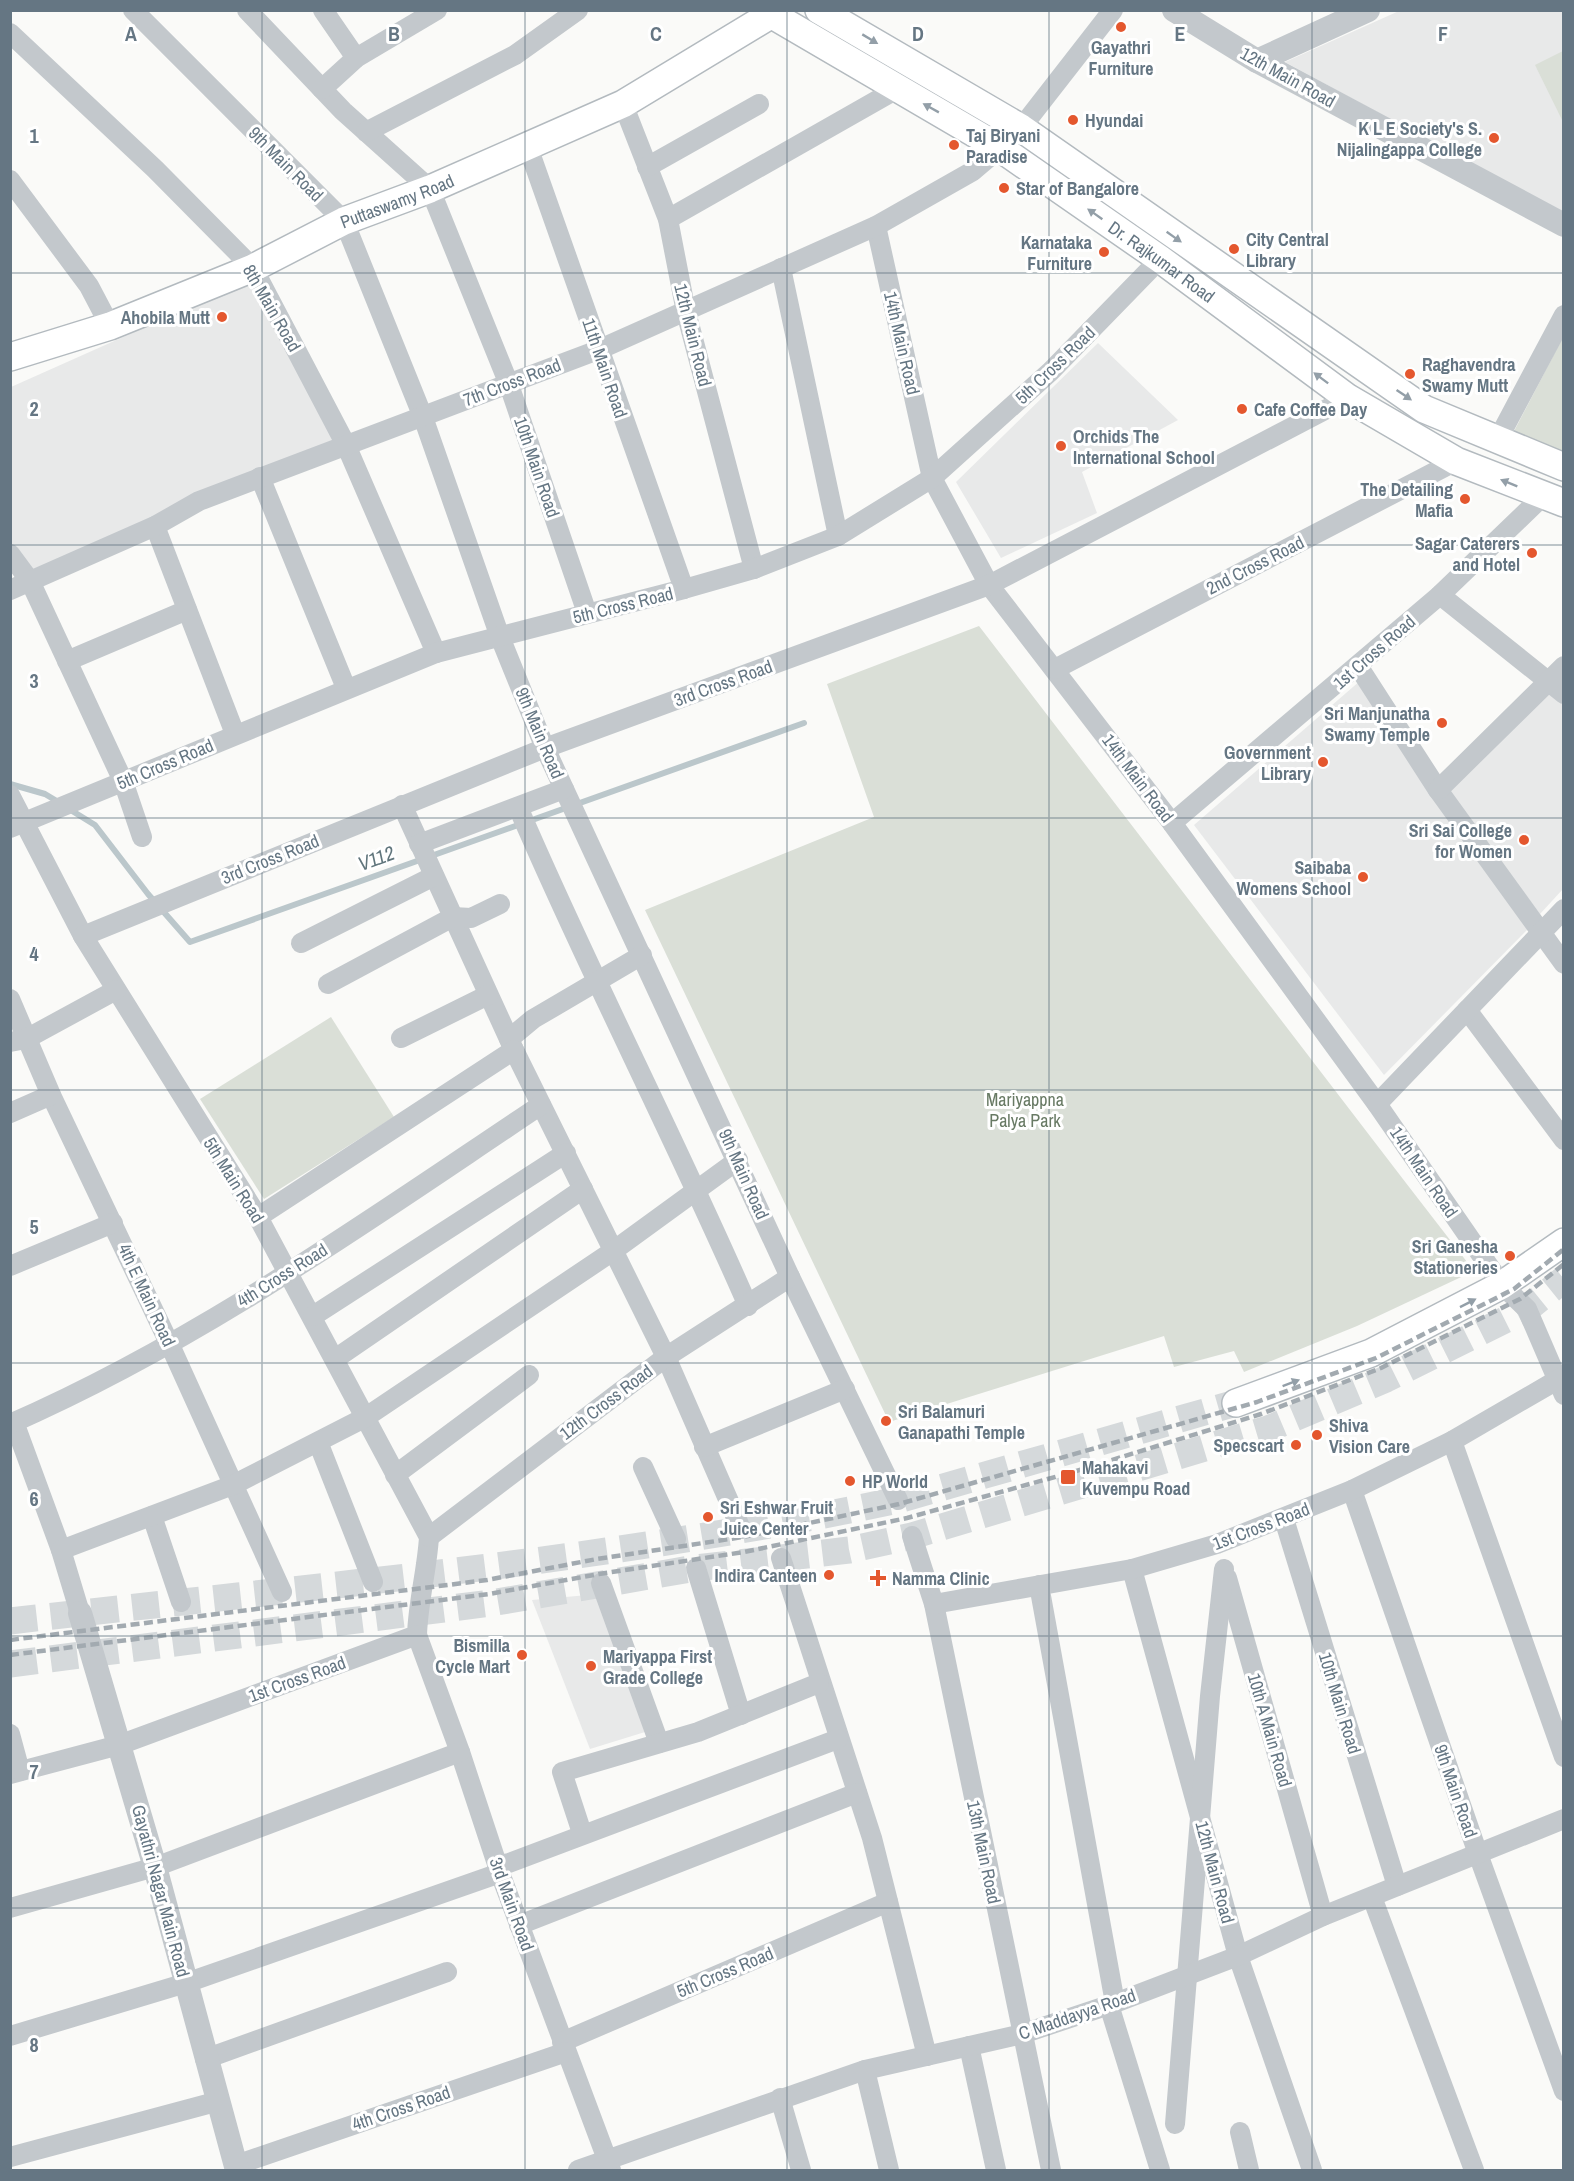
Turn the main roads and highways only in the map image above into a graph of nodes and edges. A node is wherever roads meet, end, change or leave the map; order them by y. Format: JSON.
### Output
{"nodes":[{"id":1,"x":768,"y":12,"type":"edge"},
{"id":2,"x":825,"y":12,"type":"edge"},
{"id":3,"x":12,"y":355,"type":"edge"},
{"id":4,"x":1563,"y":467,"type":"edge"},
{"id":5,"x":1553,"y":500,"type":"edge"},
{"id":6,"x":1563,"y":1242,"type":"edge"},
{"id":7,"x":1236,"y":1403,"type":"tunnel mouth"}],
"edges":[{"from":1,"to":3,"type":"main road","name":"Puttaswamy Road"},
{"from":5,"to":1,"type":"main road","name":"Dr. Rajkumar Road","one_way":true},
{"from":2,"to":4,"type":"main road","name":"Dr. Rajkumar Road","one_way":true},
{"from":7,"to":6,"type":"main road","one_way":true}]}
